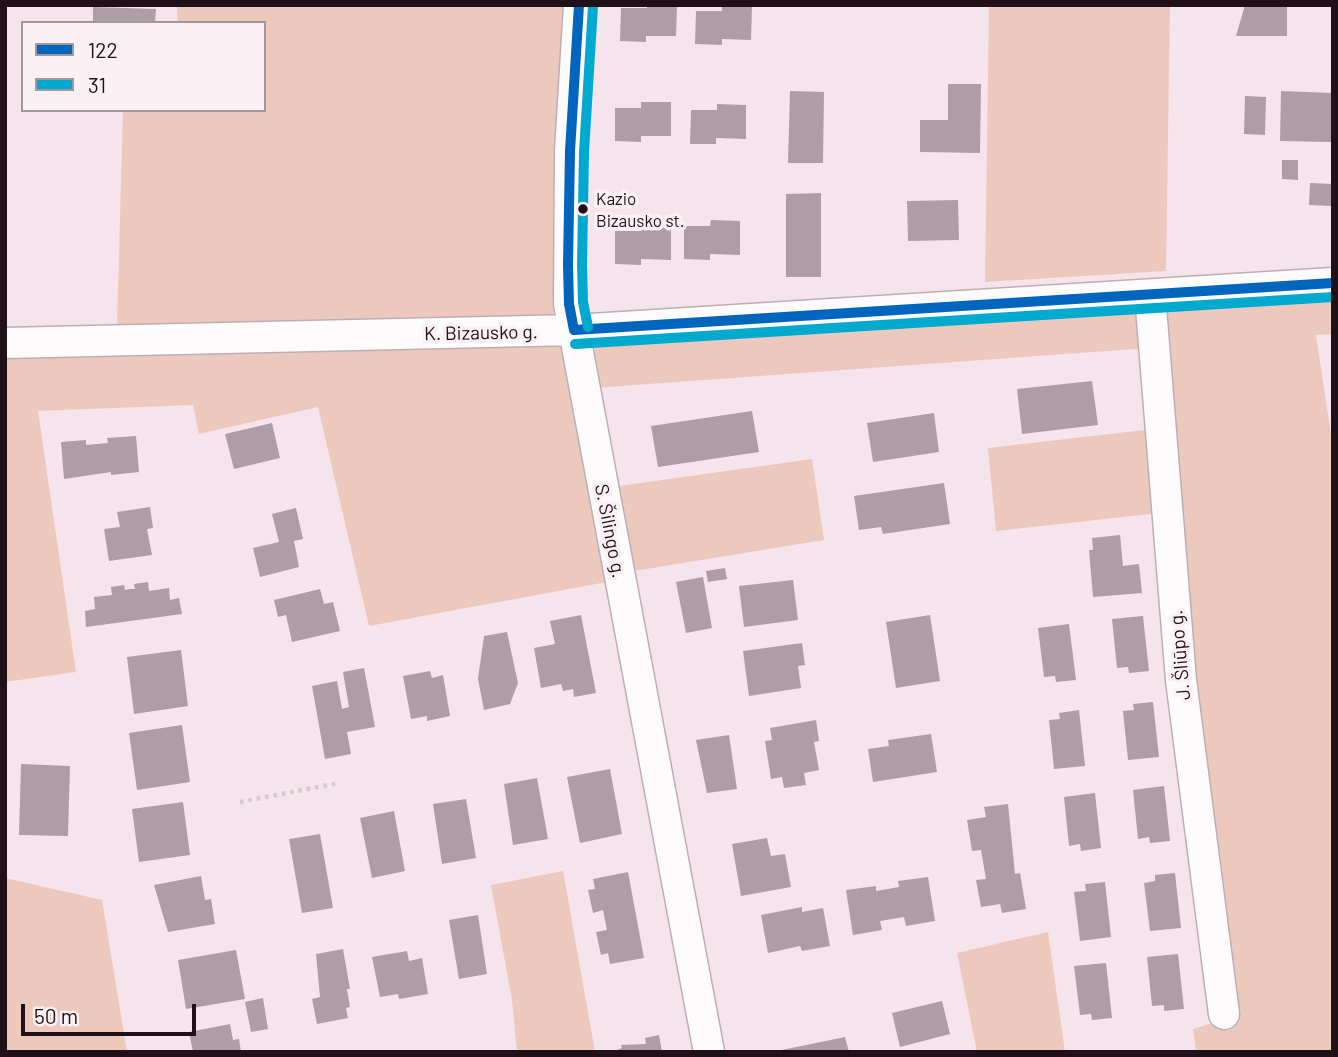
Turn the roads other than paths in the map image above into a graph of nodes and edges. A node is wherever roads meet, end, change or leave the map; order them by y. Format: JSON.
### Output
{"nodes":[{"id":1,"x":579,"y":5,"type":"edge"},
{"id":2,"x":1333,"y":283,"type":"edge"},
{"id":3,"x":1150,"y":295,"type":"junction"},
{"id":4,"x":574,"y":330,"type":"junction"},
{"id":5,"x":5,"y":343,"type":"edge"},
{"id":6,"x":1224,"y":1014,"type":"dead end"},
{"id":7,"x":709,"y":1052,"type":"edge"}],
"edges":[{"from":1,"to":4,"type":"street","name":"S. Šilingo g."},
{"from":2,"to":3,"type":"street","name":"K. Bizausko g."},
{"from":3,"to":4,"type":"street","name":"K. Bizausko g."},
{"from":3,"to":6,"type":"street","name":"J. Šliūpo g."},
{"from":4,"to":5,"type":"street","name":"K. Bizausko g."},
{"from":4,"to":7,"type":"street","name":"S. Šilingo g."}]}
